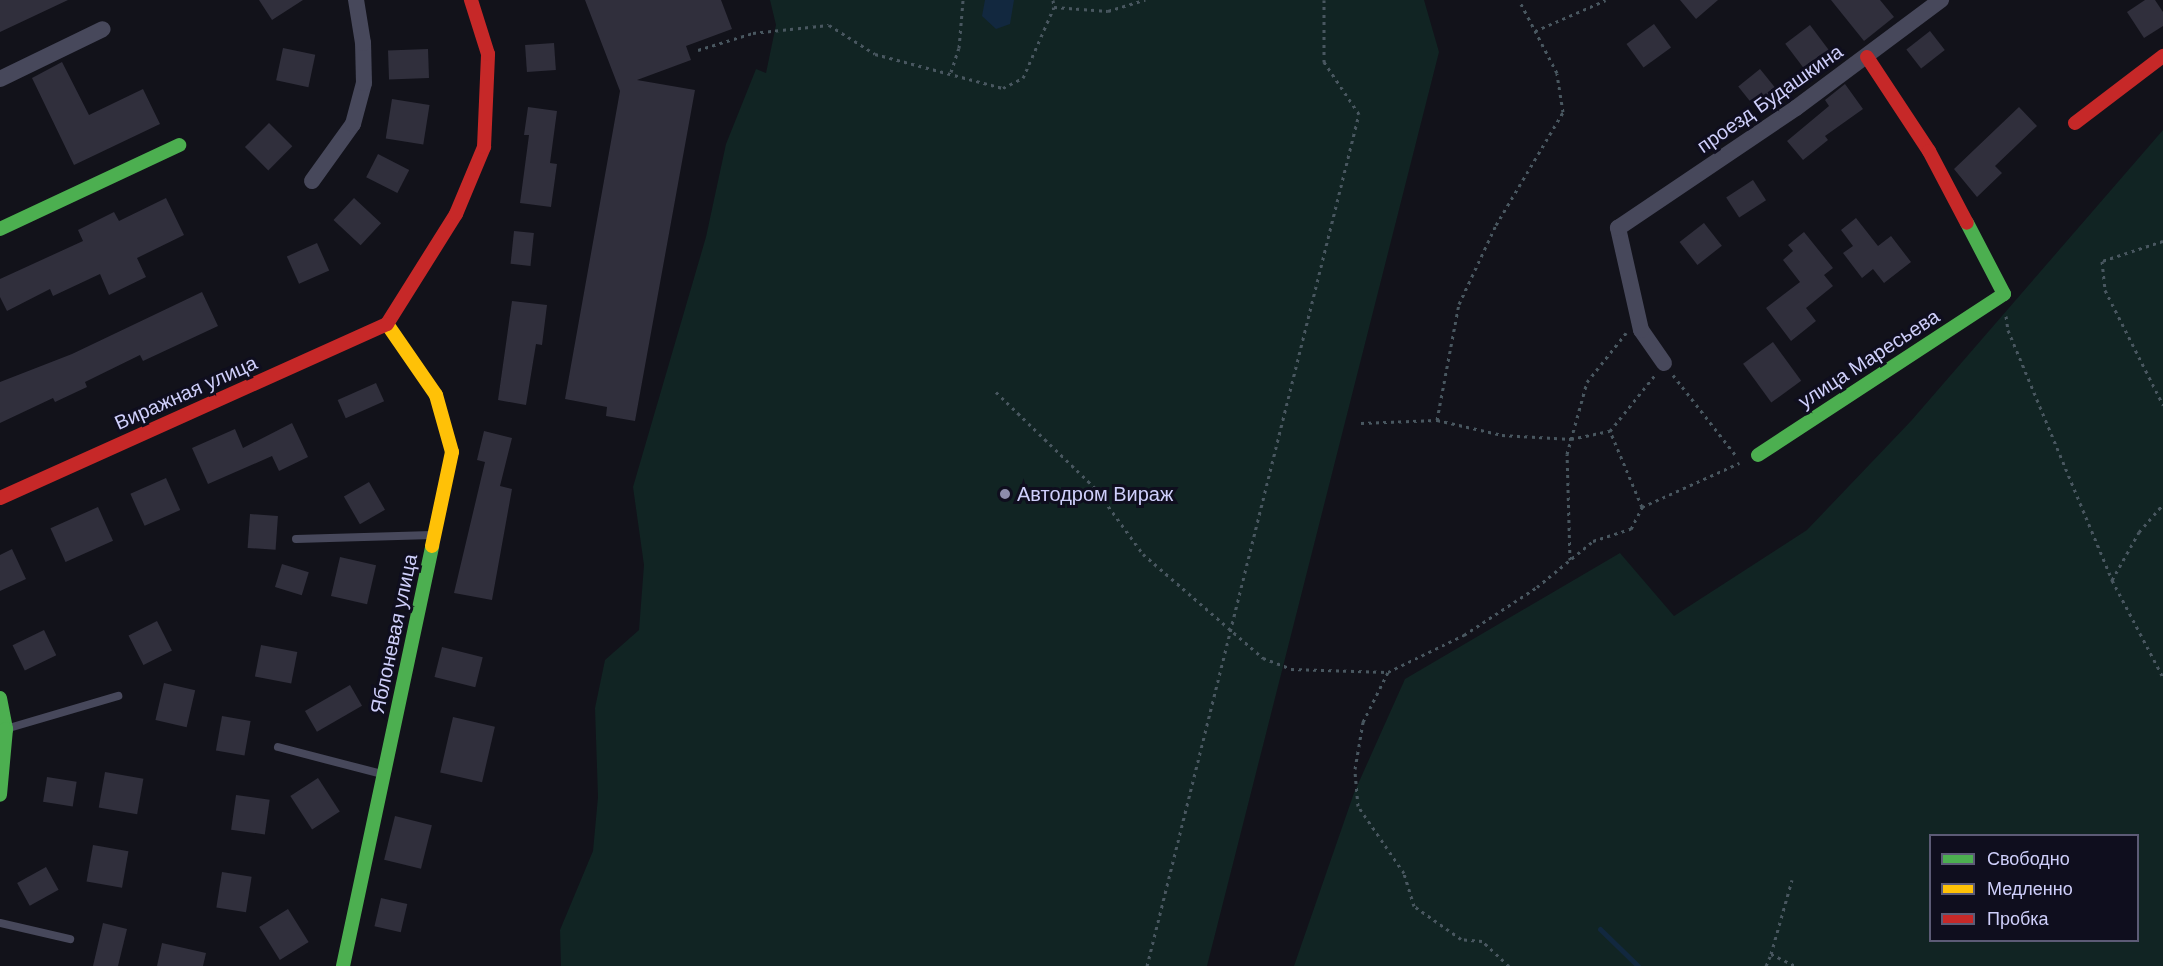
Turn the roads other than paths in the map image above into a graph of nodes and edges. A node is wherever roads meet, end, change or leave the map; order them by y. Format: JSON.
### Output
{"nodes":[{"id":1,"x":356,"y":0,"type":"edge"},
{"id":2,"x":471,"y":0,"type":"edge"},
{"id":3,"x":1941,"y":0,"type":"edge"},
{"id":4,"x":103,"y":29,"type":"dead end"},
{"id":5,"x":2163,"y":56,"type":"edge"},
{"id":6,"x":1867,"y":57,"type":"junction"},
{"id":7,"x":0,"y":79,"type":"edge"},
{"id":8,"x":2075,"y":123,"type":"dead end"},
{"id":9,"x":179,"y":145,"type":"dead end"},
{"id":10,"x":312,"y":181,"type":"dead end"},
{"id":11,"x":0,"y":229,"type":"edge"},
{"id":12,"x":387,"y":324,"type":"junction"},
{"id":13,"x":1664,"y":363,"type":"road end"},
{"id":14,"x":1758,"y":455,"type":"road end"},
{"id":15,"x":0,"y":498,"type":"edge"},
{"id":16,"x":435,"y":535,"type":"junction"},
{"id":17,"x":296,"y":539,"type":"dead end"},
{"id":18,"x":118,"y":696,"type":"dead end"},
{"id":19,"x":0,"y":698,"type":"edge"},
{"id":20,"x":6,"y":729,"type":"junction"},
{"id":21,"x":278,"y":747,"type":"dead end"},
{"id":22,"x":382,"y":774,"type":"junction"},
{"id":23,"x":0,"y":795,"type":"edge"},
{"id":24,"x":0,"y":923,"type":"edge"},
{"id":25,"x":70,"y":939,"type":"dead end"},
{"id":26,"x":343,"y":966,"type":"edge"}],
"edges":[{"from":1,"to":10,"type":"street"},
{"from":2,"to":12,"type":"street"},
{"from":3,"to":6,"type":"street","name":"проезд Будашкина"},
{"from":4,"to":7,"type":"street"},
{"from":5,"to":8,"type":"street"},
{"from":6,"to":13,"type":"street","name":"проезд Будашкина"},
{"from":6,"to":14,"type":"street","name":"улица Маресьева"},
{"from":9,"to":11,"type":"street"},
{"from":12,"to":15,"type":"street","name":"Виражная улица"},
{"from":12,"to":16,"type":"street","name":"Яблоневая улица"},
{"from":16,"to":17,"type":"lane"},
{"from":16,"to":22,"type":"street","name":"Яблоневая улица"},
{"from":18,"to":20,"type":"lane"},
{"from":19,"to":20,"type":"street"},
{"from":20,"to":23,"type":"street"},
{"from":21,"to":22,"type":"lane"},
{"from":22,"to":26,"type":"street","name":"Яблоневая улица"},
{"from":24,"to":25,"type":"lane"}]}
